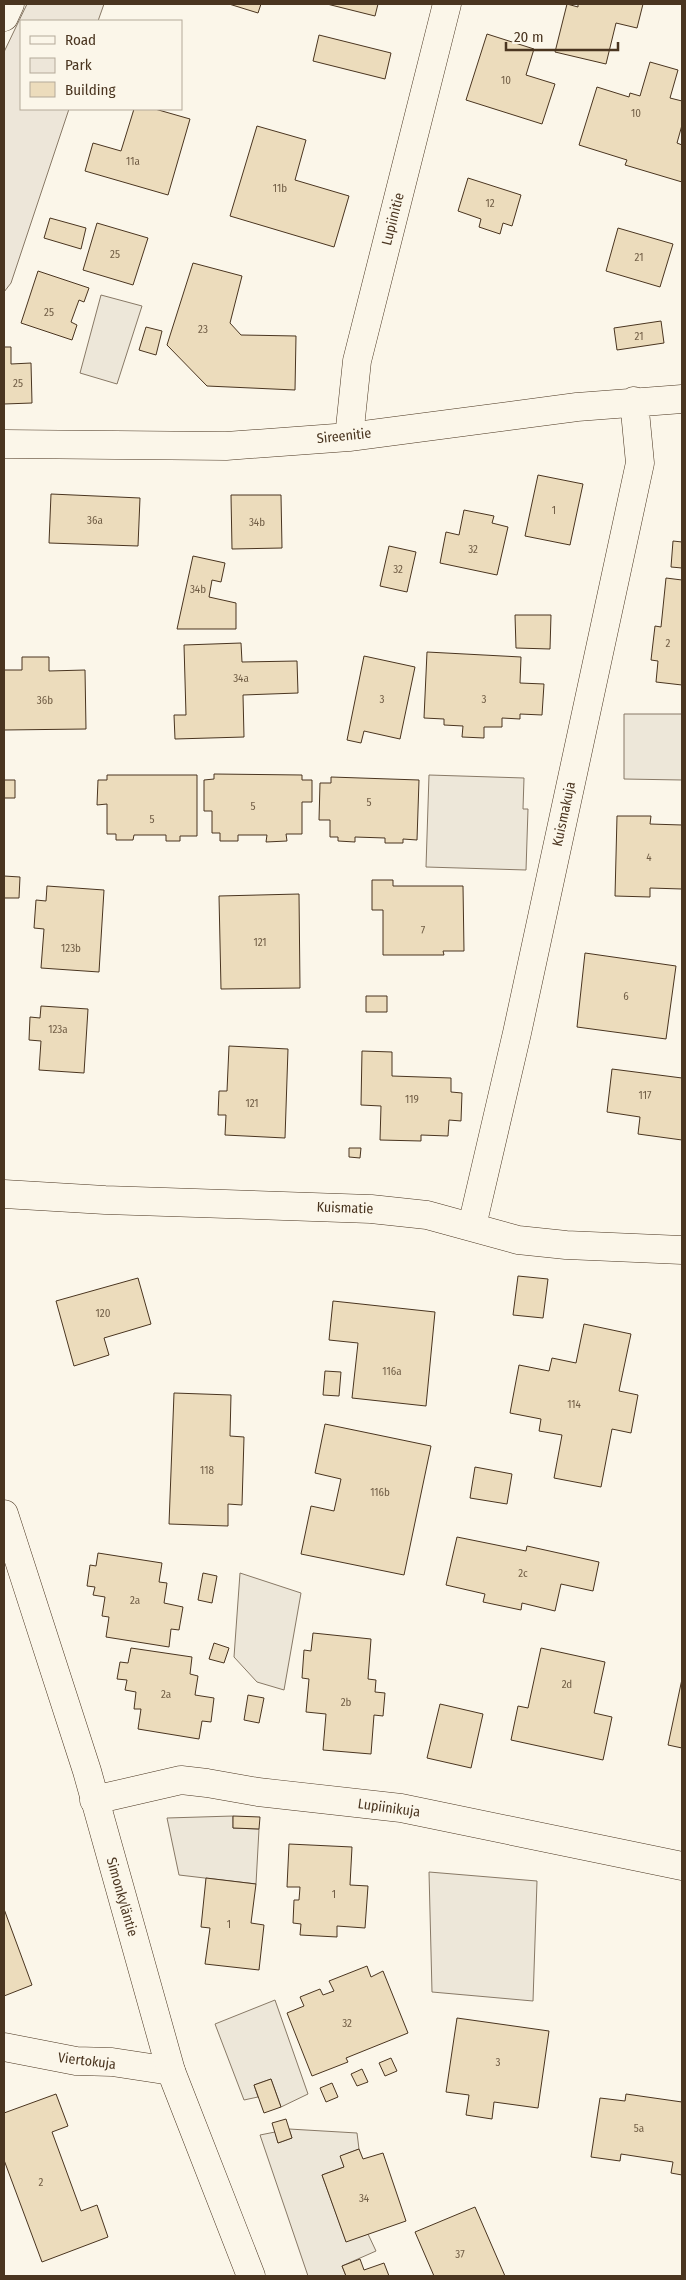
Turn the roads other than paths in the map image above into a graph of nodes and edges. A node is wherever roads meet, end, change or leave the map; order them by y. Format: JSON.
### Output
{"nodes":[{"id":1,"x":10,"y":4,"type":"edge"},
{"id":2,"x":446,"y":4,"type":"edge"},
{"id":3,"x":4,"y":17,"type":"edge"},
{"id":4,"x":682,"y":399,"type":"edge"},
{"id":5,"x":634,"y":401,"type":"junction"},
{"id":6,"x":349,"y":437,"type":"junction"},
{"id":7,"x":4,"y":444,"type":"edge"},
{"id":8,"x":4,"y":1194,"type":"edge"},
{"id":9,"x":472,"y":1226,"type":"junction"},
{"id":10,"x":682,"y":1250,"type":"edge"},
{"id":11,"x":4,"y":1514,"type":"edge"},
{"id":12,"x":94,"y":1800,"type":"junction"},
{"id":13,"x":682,"y":1866,"type":"edge"},
{"id":14,"x":4,"y":2047,"type":"edge"},
{"id":15,"x":171,"y":2071,"type":"junction"},
{"id":16,"x":251,"y":2276,"type":"edge"}],
"edges":[{"from":1,"to":3,"type":"street"},
{"from":2,"to":6,"type":"street","name":"Lupiinitie"},
{"from":4,"to":5,"type":"street","name":"Sireenitie"},
{"from":5,"to":6,"type":"street","name":"Sireenitie"},
{"from":5,"to":9,"type":"street","name":"Kuismakuja"},
{"from":6,"to":7,"type":"street","name":"Sireenitie"},
{"from":8,"to":9,"type":"street","name":"Kuismatie"},
{"from":9,"to":10,"type":"street","name":"Kuismatie"},
{"from":11,"to":12,"type":"street","name":"Simonkyläntie"},
{"from":12,"to":13,"type":"street","name":"Lupiinikuja"},
{"from":12,"to":15,"type":"street","name":"Simonkyläntie"},
{"from":14,"to":15,"type":"street","name":"Viertokuja"},
{"from":15,"to":16,"type":"street","name":"Simonkyläntie"}]}
